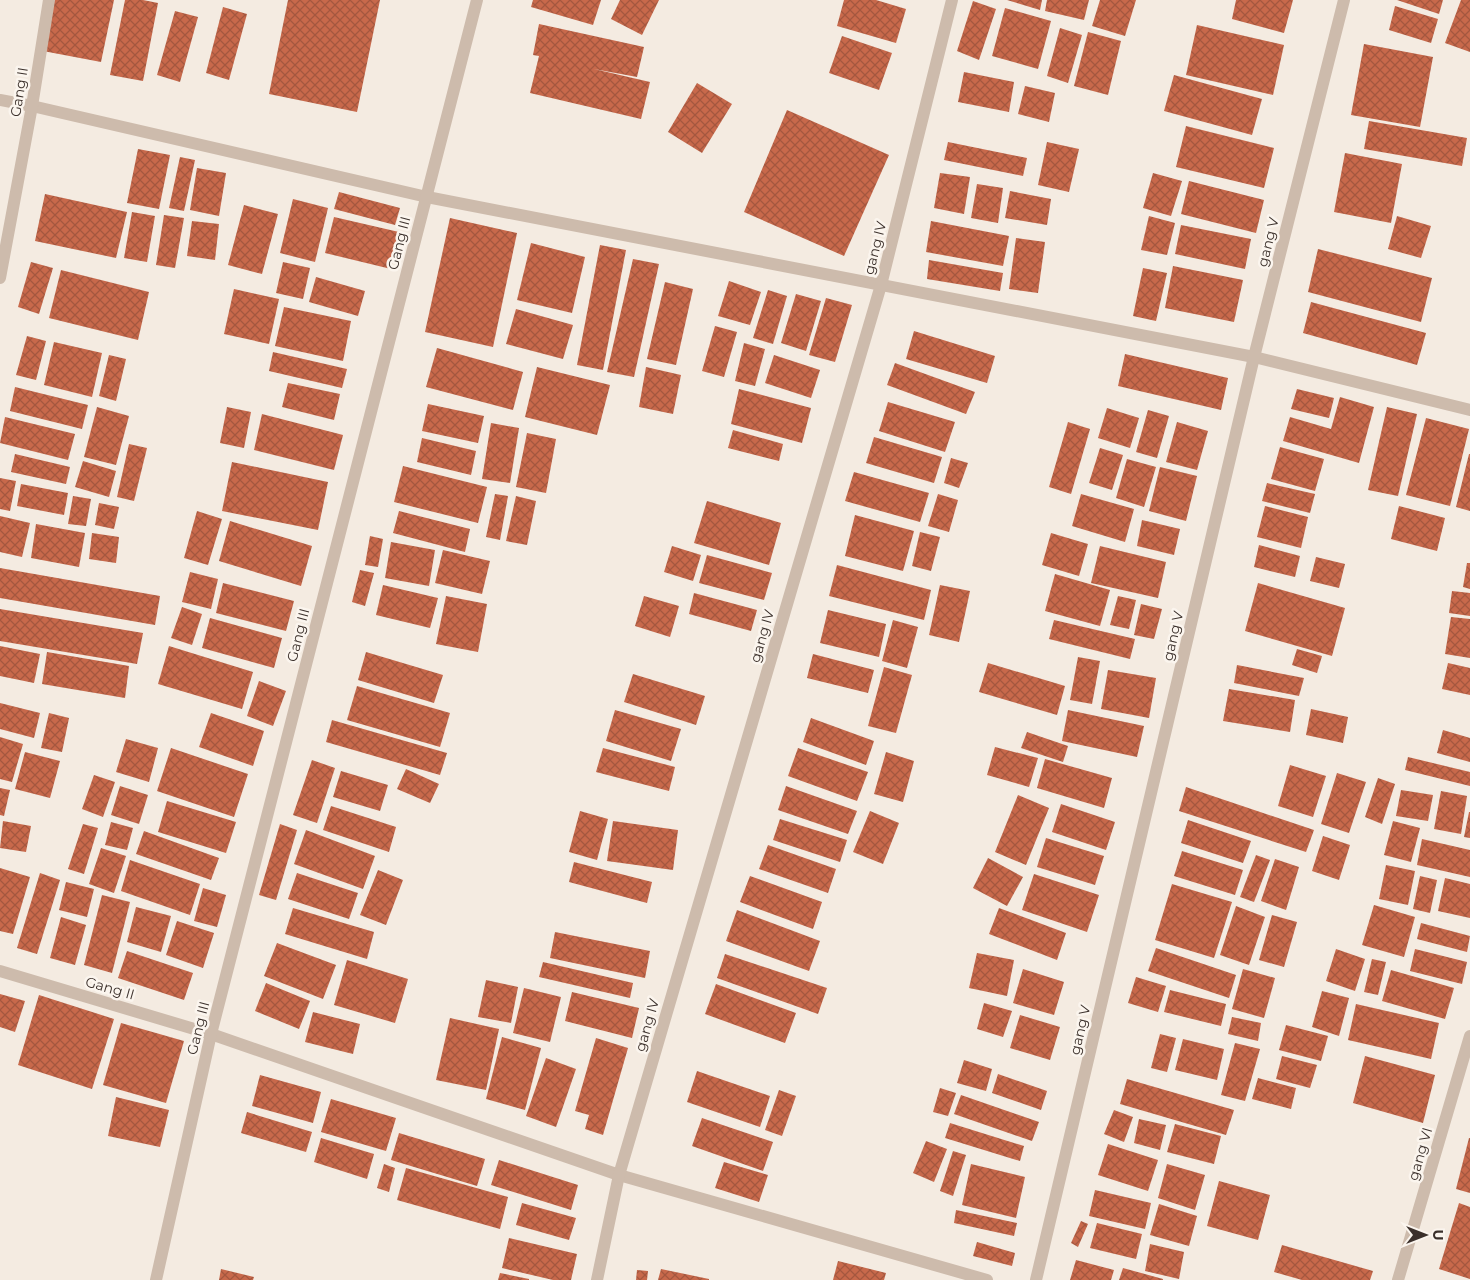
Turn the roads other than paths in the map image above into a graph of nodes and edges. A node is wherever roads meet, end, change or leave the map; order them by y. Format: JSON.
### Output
{"nodes":[{"id":1,"x":49,"y":0,"type":"edge"},
{"id":2,"x":477,"y":0,"type":"edge"},
{"id":3,"x":952,"y":0,"type":"edge"},
{"id":4,"x":1344,"y":0,"type":"edge"},
{"id":5,"x":0,"y":100,"type":"edge"},
{"id":6,"x":32,"y":106,"type":"junction"},
{"id":7,"x":427,"y":196,"type":"junction"},
{"id":8,"x":0,"y":278,"type":"edge"},
{"id":9,"x":881,"y":285,"type":"junction"},
{"id":10,"x":1254,"y":357,"type":"junction"},
{"id":11,"x":1470,"y":410,"type":"edge"},
{"id":12,"x":0,"y":971,"type":"edge"},
{"id":13,"x":211,"y":1034,"type":"junction"},
{"id":14,"x":1470,"y":1036,"type":"edge"},
{"id":15,"x":619,"y":1175,"type":"junction"},
{"id":16,"x":156,"y":1280,"type":"edge"},
{"id":17,"x":596,"y":1280,"type":"edge"},
{"id":18,"x":987,"y":1280,"type":"edge"},
{"id":19,"x":1036,"y":1280,"type":"edge"},
{"id":20,"x":1398,"y":1280,"type":"edge"}],
"edges":[{"from":1,"to":6,"type":"street","name":"Gang II"},
{"from":2,"to":7,"type":"street","name":"Gang III"},
{"from":3,"to":9,"type":"street","name":"gang IV"},
{"from":4,"to":10,"type":"street","name":"gang V"},
{"from":5,"to":6,"type":"street"},
{"from":6,"to":7,"type":"street"},
{"from":6,"to":8,"type":"street","name":"Gang II"},
{"from":7,"to":9,"type":"street"},
{"from":7,"to":13,"type":"street","name":"Gang III"},
{"from":9,"to":10,"type":"street"},
{"from":9,"to":15,"type":"street","name":"gang IV"},
{"from":10,"to":11,"type":"street"},
{"from":10,"to":19,"type":"street","name":"gang V"},
{"from":12,"to":13,"type":"street","name":"Gang II"},
{"from":13,"to":15,"type":"street","name":"Gang II"},
{"from":13,"to":16,"type":"street","name":"Gang III"},
{"from":14,"to":20,"type":"street","name":"gang VI"},
{"from":15,"to":17,"type":"street","name":"gang IV"},
{"from":15,"to":18,"type":"street","name":"Gang II"}]}
